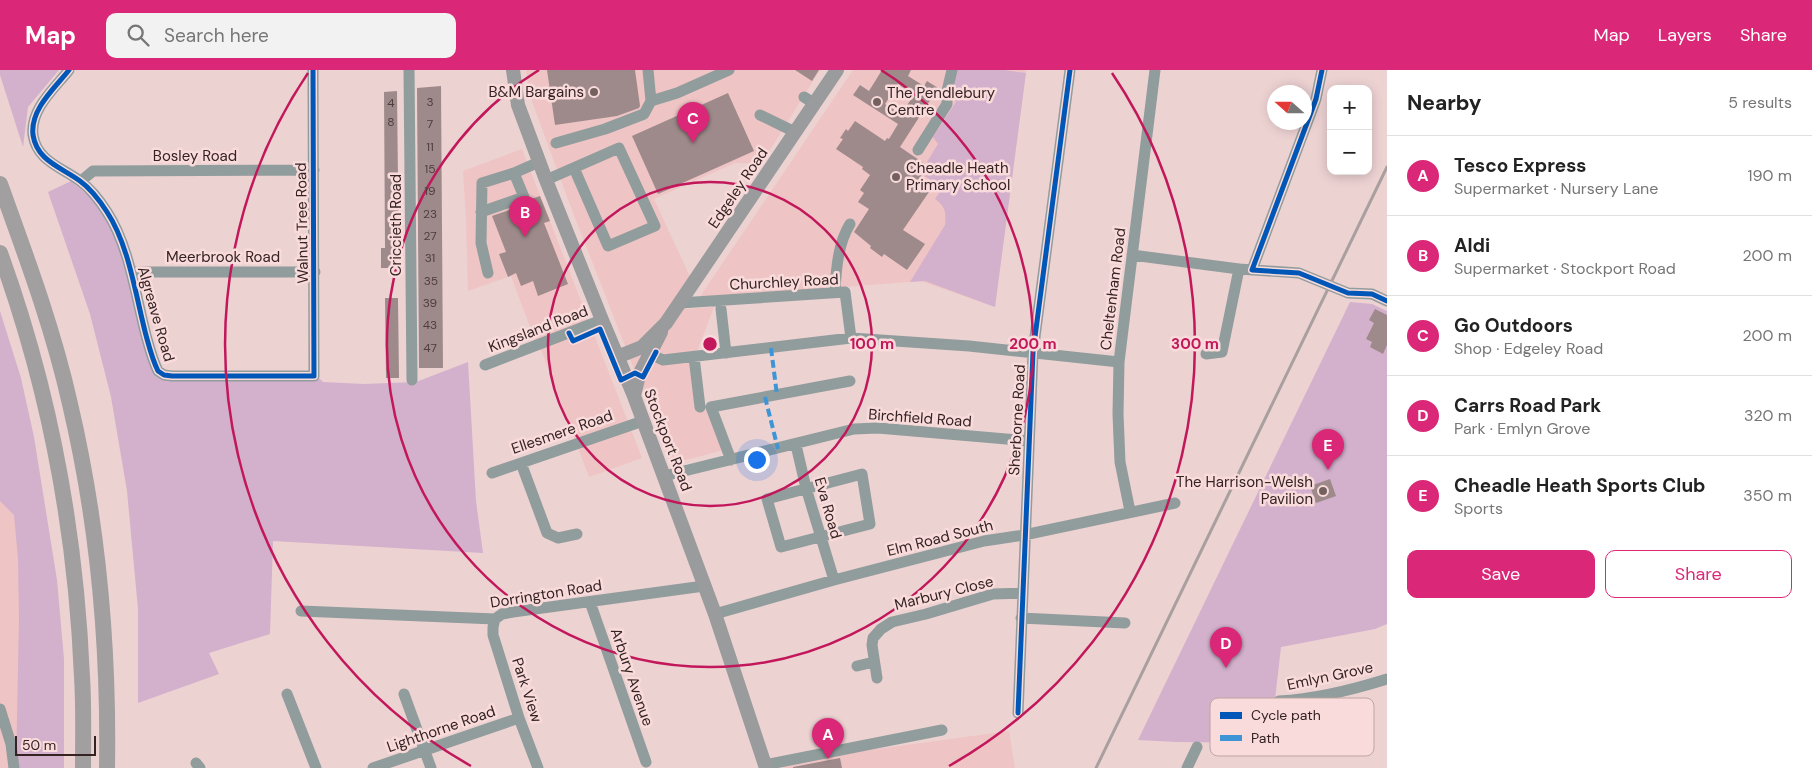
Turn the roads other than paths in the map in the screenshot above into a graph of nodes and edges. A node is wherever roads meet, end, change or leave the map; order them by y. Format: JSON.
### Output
{"nodes":[{"id":1,"x":70,"y":70,"type":"edge"},
{"id":2,"x":313,"y":70,"type":"edge"},
{"id":3,"x":409,"y":70,"type":"edge"},
{"id":4,"x":513,"y":70,"type":"edge"},
{"id":5,"x":648,"y":70,"type":"edge"},
{"id":6,"x":729,"y":70,"type":"edge"},
{"id":7,"x":837,"y":70,"type":"edge"},
{"id":8,"x":952,"y":70,"type":"edge"},
{"id":9,"x":1070,"y":70,"type":"edge"},
{"id":10,"x":1155,"y":70,"type":"edge"},
{"id":11,"x":1322,"y":70,"type":"edge"},
{"id":12,"x":651,"y":101,"type":"junction"},
{"id":13,"x":760,"y":115,"type":"dead end"},
{"id":14,"x":796,"y":132,"type":"junction"},
{"id":15,"x":556,"y":143,"type":"dead end"},
{"id":16,"x":918,"y":150,"type":"dead end"},
{"id":17,"x":539,"y":162,"type":"junction"},
{"id":18,"x":574,"y":168,"type":"junction"},
{"id":19,"x":314,"y":170,"type":"junction"},
{"id":20,"x":514,"y":173,"type":"junction"},
{"id":21,"x":546,"y":180,"type":"junction"},
{"id":22,"x":81,"y":182,"type":"junction"},
{"id":23,"x":0,"y":184,"type":"edge"},
{"id":24,"x":481,"y":212,"type":"junction"},
{"id":25,"x":850,"y":224,"type":"dead end"},
{"id":26,"x":0,"y":253,"type":"edge"},
{"id":27,"x":1132,"y":255,"type":"junction"},
{"id":28,"x":1239,"y":269,"type":"junction"},
{"id":29,"x":1252,"y":270,"type":"junction"},
{"id":30,"x":131,"y":272,"type":"junction"},
{"id":31,"x":315,"y":272,"type":"junction"},
{"id":32,"x":488,"y":273,"type":"dead end"},
{"id":33,"x":835,"y":292,"type":"junction"},
{"id":34,"x":1387,"y":301,"type":"edge"},
{"id":35,"x":680,"y":303,"type":"junction"},
{"id":36,"x":720,"y":310,"type":"dead end"},
{"id":37,"x":602,"y":320,"type":"junction"},
{"id":38,"x":666,"y":323,"type":"junction"},
{"id":39,"x":851,"y":338,"type":"junction"},
{"id":40,"x":632,"y":351,"type":"junction"},
{"id":41,"x":1033,"y":352,"type":"junction"},
{"id":42,"x":726,"y":353,"type":"junction"},
{"id":43,"x":1206,"y":354,"type":"dead end"},
{"id":44,"x":654,"y":357,"type":"junction"},
{"id":45,"x":694,"y":357,"type":"junction"},
{"id":46,"x":1119,"y":362,"type":"junction"},
{"id":47,"x":620,"y":364,"type":"junction"},
{"id":48,"x":485,"y":365,"type":"dead end"},
{"id":49,"x":314,"y":376,"type":"joint"},
{"id":50,"x":412,"y":380,"type":"dead end"},
{"id":51,"x":850,"y":381,"type":"dead end"},
{"id":52,"x":634,"y":396,"type":"junction"},
{"id":53,"x":700,"y":406,"type":"dead end"},
{"id":54,"x":643,"y":420,"type":"junction"},
{"id":55,"x":1029,"y":441,"type":"junction"},
{"id":56,"x":796,"y":445,"type":"junction"},
{"id":57,"x":731,"y":460,"type":"junction"},
{"id":58,"x":521,"y":463,"type":"junction"},
{"id":59,"x":492,"y":473,"type":"dead end"},
{"id":60,"x":664,"y":476,"type":"junction"},
{"id":61,"x":806,"y":488,"type":"junction"},
{"id":62,"x":1174,"y":504,"type":"dead end"},
{"id":63,"x":1130,"y":512,"type":"junction"},
{"id":64,"x":577,"y":534,"type":"dead end"},
{"id":65,"x":1024,"y":534,"type":"junction"},
{"id":66,"x":821,"y":536,"type":"junction"},
{"id":67,"x":834,"y":580,"type":"junction"},
{"id":68,"x":704,"y":586,"type":"junction"},
{"id":69,"x":1023,"y":593,"type":"junction"},
{"id":70,"x":590,"y":602,"type":"junction"},
{"id":71,"x":301,"y":611,"type":"dead end"},
{"id":72,"x":715,"y":614,"type":"junction"},
{"id":73,"x":1021,"y":618,"type":"junction"},
{"id":74,"x":495,"y":619,"type":"junction"},
{"id":75,"x":1125,"y":623,"type":"dead end"},
{"id":76,"x":874,"y":662,"type":"junction"},
{"id":77,"x":857,"y":666,"type":"dead end"},
{"id":78,"x":877,"y":678,"type":"dead end"},
{"id":79,"x":1387,"y":679,"type":"edge"},
{"id":80,"x":287,"y":694,"type":"dead end"},
{"id":81,"x":404,"y":694,"type":"dead end"},
{"id":82,"x":1310,"y":698,"type":"edge"},
{"id":83,"x":0,"y":709,"type":"edge"},
{"id":84,"x":1018,"y":712,"type":"dead end"},
{"id":85,"x":519,"y":718,"type":"junction"},
{"id":86,"x":942,"y":730,"type":"dead end"},
{"id":87,"x":1197,"y":747,"type":"dead end"},
{"id":88,"x":424,"y":750,"type":"junction"},
{"id":89,"x":646,"y":762,"type":"dead end"},
{"id":90,"x":765,"y":766,"type":"edge"},
{"id":91,"x":14,"y":768,"type":"edge"},
{"id":92,"x":83,"y":768,"type":"edge"},
{"id":93,"x":106,"y":768,"type":"edge"},
{"id":94,"x":316,"y":768,"type":"edge"},
{"id":95,"x":373,"y":768,"type":"edge"},
{"id":96,"x":430,"y":768,"type":"edge"},
{"id":97,"x":538,"y":768,"type":"edge"},
{"id":98,"x":1187,"y":768,"type":"edge"}],
"edges":[{"from":1,"to":22,"type":"street","name":"Algreave Road"},
{"from":2,"to":19,"type":"street","name":"Walnut Tree Road"},
{"from":3,"to":50,"type":"street","name":"Criccieth Road"},
{"from":4,"to":17,"type":"main road","name":"Stockport Road"},
{"from":5,"to":12,"type":"street"},
{"from":6,"to":12,"type":"street"},
{"from":7,"to":14,"type":"main road","name":"Edgeley Road"},
{"from":8,"to":16,"type":"street"},
{"from":9,"to":41,"type":"street","name":"Sherborne Road"},
{"from":10,"to":27,"type":"street","name":"Cheltenham Road"},
{"from":11,"to":29,"type":"street"},
{"from":12,"to":15,"type":"street"},
{"from":13,"to":14,"type":"street"},
{"from":14,"to":35,"type":"main road","name":"Edgeley Road"},
{"from":17,"to":20,"type":"street"},
{"from":17,"to":21,"type":"main road","name":"Stockport Road"},
{"from":18,"to":18,"type":"street"},
{"from":18,"to":21,"type":"street"},
{"from":19,"to":22,"type":"street","name":"Bosley Road"},
{"from":19,"to":31,"type":"street","name":"Walnut Tree Road"},
{"from":20,"to":24,"type":"street"},
{"from":20,"to":24,"type":"street"},
{"from":21,"to":37,"type":"main road","name":"Stockport Road"},
{"from":22,"to":30,"type":"street","name":"Algreave Road"},
{"from":23,"to":93,"type":"highway"},
{"from":24,"to":32,"type":"street"},
{"from":25,"to":33,"type":"street"},
{"from":26,"to":92,"type":"highway"},
{"from":27,"to":28,"type":"street"},
{"from":27,"to":46,"type":"street","name":"Cheltenham Road"},
{"from":28,"to":29,"type":"street"},
{"from":28,"to":43,"type":"street"},
{"from":29,"to":34,"type":"street"},
{"from":30,"to":31,"type":"street","name":"Meerbrook Road"},
{"from":30,"to":49,"type":"street","name":"Algreave Road"},
{"from":31,"to":49,"type":"street","name":"Walnut Tree Road"},
{"from":33,"to":35,"type":"street","name":"Churchley Road"},
{"from":33,"to":39,"type":"street","name":"Churchley Road"},
{"from":35,"to":38,"type":"main road","name":"Edgeley Road"},
{"from":36,"to":42,"type":"street"},
{"from":37,"to":40,"type":"main road"},
{"from":37,"to":47,"type":"main road","name":"Stockport Road"},
{"from":37,"to":48,"type":"street","name":"Kingsland Road"},
{"from":38,"to":40,"type":"main road","name":"Edgeley Road"},
{"from":38,"to":44,"type":"main road","name":"Edgeley Road"},
{"from":39,"to":41,"type":"street"},
{"from":39,"to":42,"type":"street"},
{"from":40,"to":47,"type":"main road","name":"Edgeley Road"},
{"from":41,"to":46,"type":"street"},
{"from":41,"to":55,"type":"street","name":"Sherborne Road"},
{"from":42,"to":45,"type":"street"},
{"from":44,"to":45,"type":"street"},
{"from":44,"to":47,"type":"main road"},
{"from":44,"to":52,"type":"main road","name":"Edgeley Road"},
{"from":45,"to":53,"type":"street"},
{"from":46,"to":63,"type":"street","name":"Cheltenham Road"},
{"from":47,"to":52,"type":"main road","name":"Stockport Road"},
{"from":51,"to":57,"type":"street"},
{"from":52,"to":54,"type":"main road","name":"Stockport Road"},
{"from":54,"to":58,"type":"street","name":"Ellesmere Road"},
{"from":54,"to":60,"type":"main road","name":"Stockport Road"},
{"from":55,"to":56,"type":"street","name":"Birchfield Road"},
{"from":55,"to":65,"type":"street","name":"Sherborne Road"},
{"from":56,"to":57,"type":"street","name":"Birchfield Road"},
{"from":56,"to":61,"type":"street","name":"Eva Road"},
{"from":57,"to":60,"type":"street","name":"Birchfield Road"},
{"from":58,"to":59,"type":"street","name":"Ellesmere Road"},
{"from":58,"to":64,"type":"street"},
{"from":60,"to":68,"type":"main road","name":"Stockport Road"},
{"from":61,"to":66,"type":"street","name":"Eva Road"},
{"from":61,"to":66,"type":"street"},
{"from":61,"to":66,"type":"street"},
{"from":62,"to":63,"type":"street","name":"Elm Road South"},
{"from":63,"to":65,"type":"street","name":"Elm Road South"},
{"from":65,"to":67,"type":"street","name":"Elm Road South"},
{"from":65,"to":69,"type":"street","name":"Sherborne Road"},
{"from":66,"to":67,"type":"street","name":"Eva Road"},
{"from":67,"to":72,"type":"street","name":"Elm Road South"},
{"from":68,"to":70,"type":"street","name":"Dorrington Road"},
{"from":68,"to":72,"type":"main road","name":"Stockport Road"},
{"from":69,"to":73,"type":"street","name":"Sherborne Road"},
{"from":69,"to":76,"type":"street","name":"Marbury Close"},
{"from":70,"to":74,"type":"street","name":"Dorrington Road"},
{"from":70,"to":89,"type":"street","name":"Arbury Avenue"},
{"from":71,"to":74,"type":"street","name":"Dorrington Road"},
{"from":72,"to":90,"type":"main road","name":"Stockport Road"},
{"from":73,"to":75,"type":"street"},
{"from":73,"to":84,"type":"street","name":"Sherborne Road"},
{"from":74,"to":85,"type":"street","name":"Park View"},
{"from":76,"to":77,"type":"street"},
{"from":76,"to":78,"type":"street","name":"Marbury Close"},
{"from":79,"to":82,"type":"street","name":"Emlyn Grove"},
{"from":80,"to":94,"type":"street"},
{"from":81,"to":88,"type":"street"},
{"from":83,"to":91,"type":"street"},
{"from":85,"to":88,"type":"street","name":"Lighthorne Road"},
{"from":85,"to":97,"type":"street","name":"Park View"},
{"from":86,"to":90,"type":"street"},
{"from":87,"to":98,"type":"street"},
{"from":88,"to":95,"type":"street","name":"Lighthorne Road"},
{"from":88,"to":96,"type":"street"}]}
